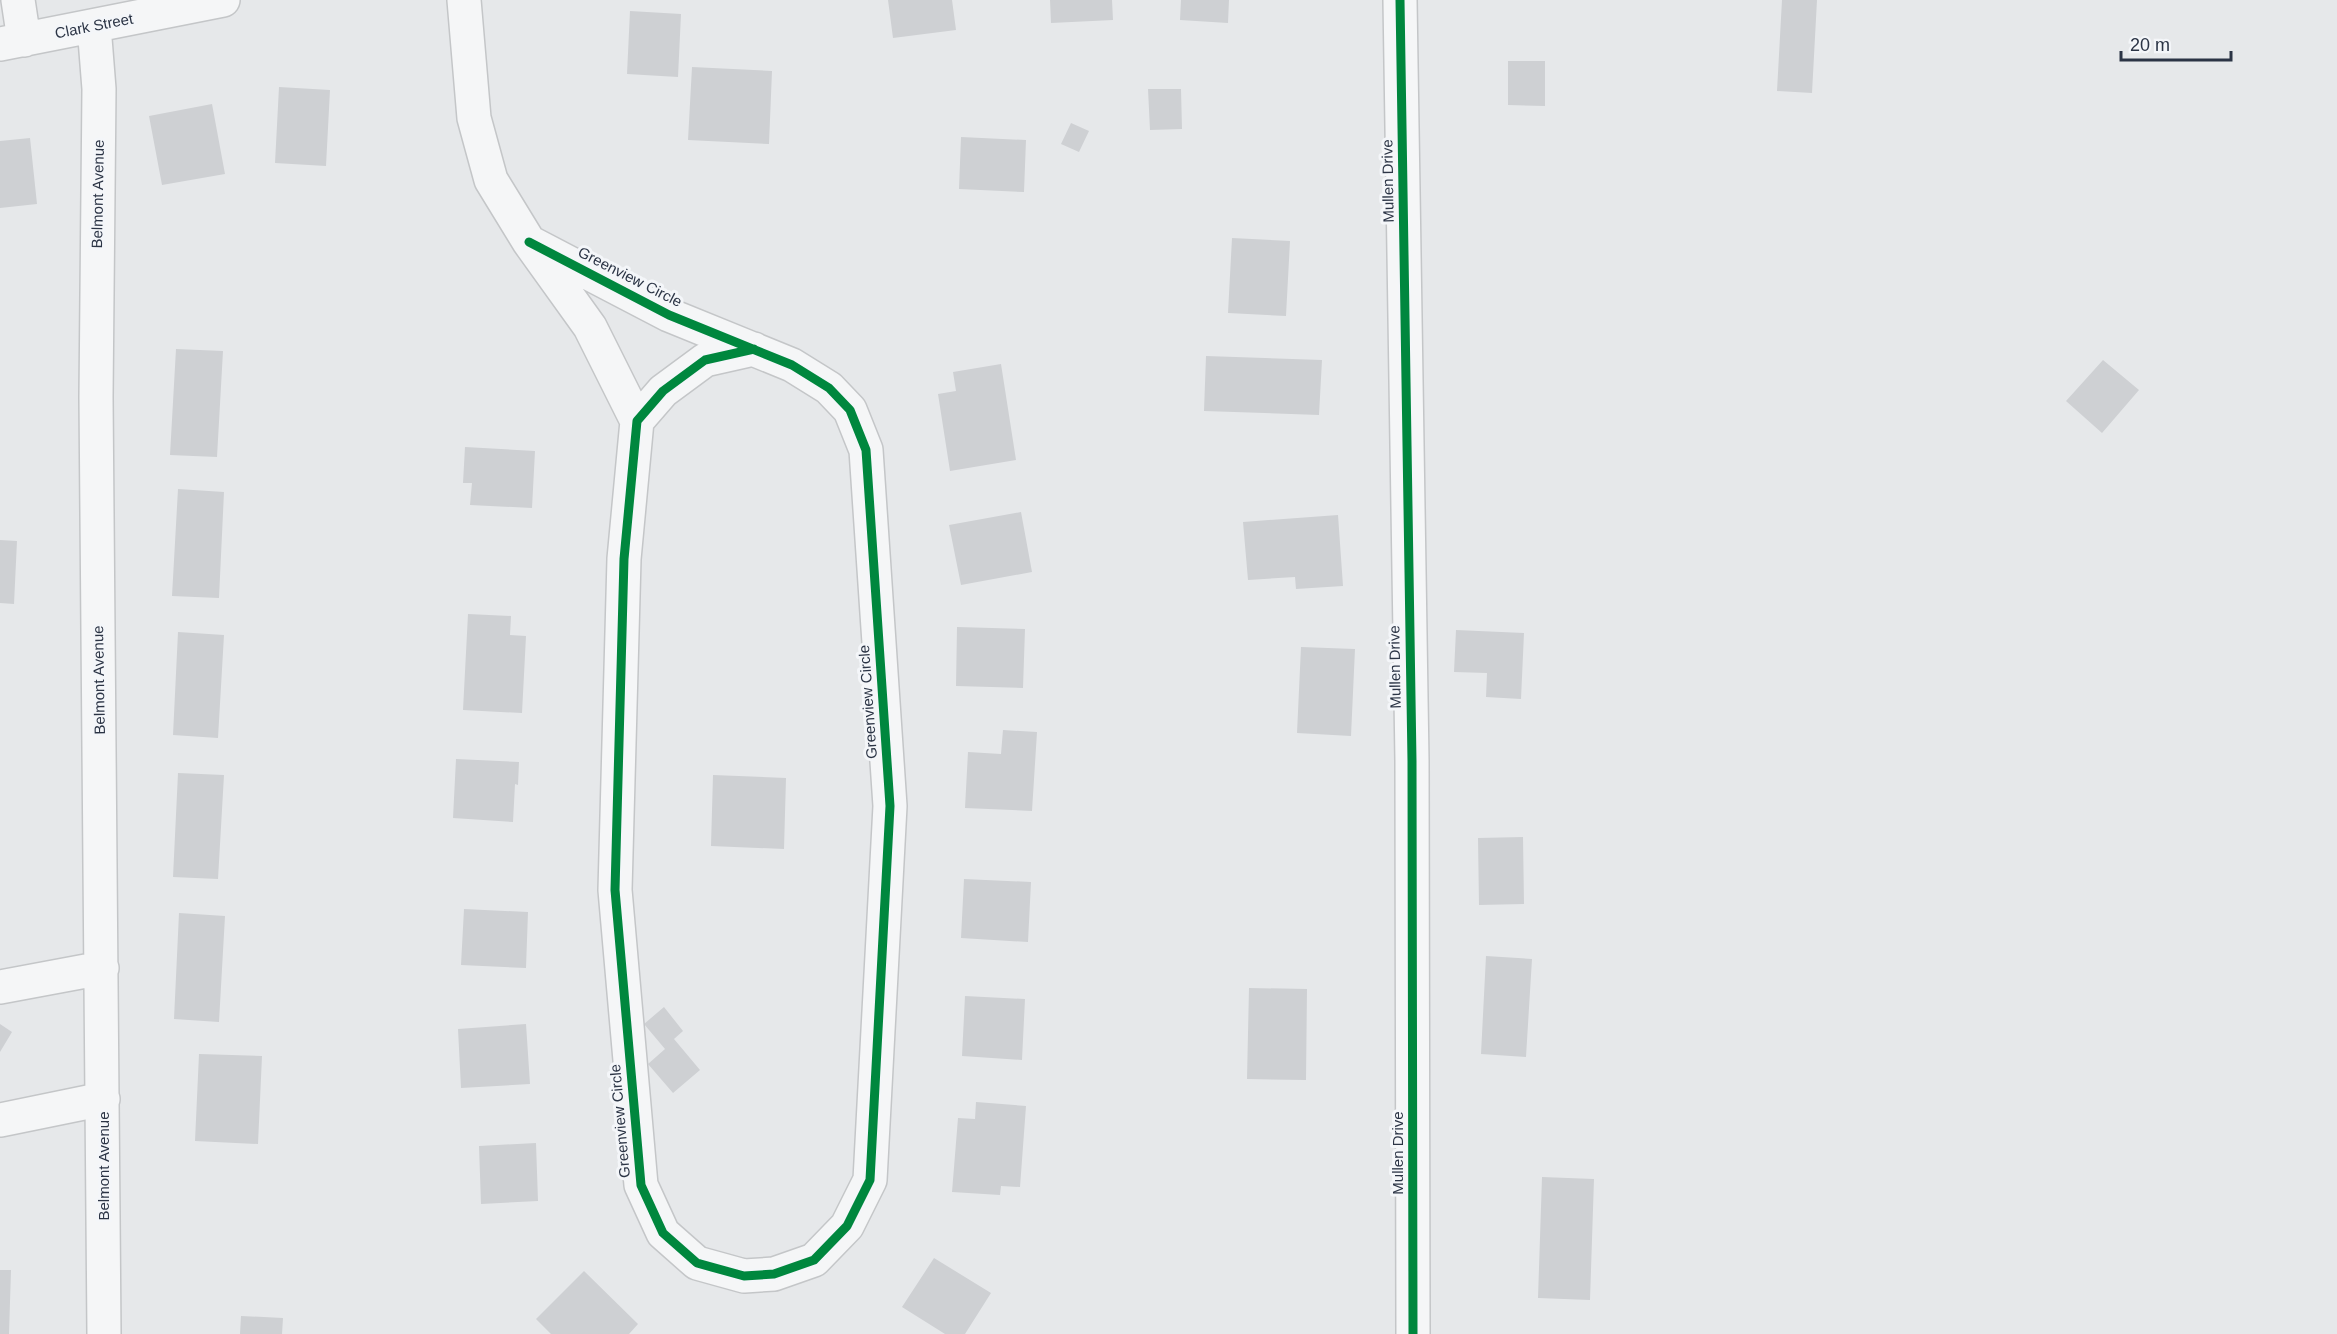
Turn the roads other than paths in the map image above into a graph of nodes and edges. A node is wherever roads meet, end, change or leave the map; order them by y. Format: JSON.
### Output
{"nodes":[{"id":1,"x":18,"y":0,"type":"edge"},
{"id":2,"x":224,"y":0,"type":"edge"},
{"id":3,"x":464,"y":0,"type":"edge"},
{"id":4,"x":1400,"y":0,"type":"edge"},
{"id":5,"x":94,"y":26,"type":"junction"},
{"id":6,"x":12,"y":42,"type":"edge"},
{"id":7,"x":529,"y":242,"type":"junction"},
{"id":8,"x":754,"y":349,"type":"junction"},
{"id":9,"x":637,"y":421,"type":"junction"},
{"id":10,"x":102,"y":968,"type":"junction"},
{"id":11,"x":0,"y":987,"type":"edge"},
{"id":12,"x":103,"y":1099,"type":"junction"},
{"id":13,"x":0,"y":1120,"type":"edge"},
{"id":14,"x":104,"y":1334,"type":"edge"},
{"id":15,"x":1413,"y":1334,"type":"edge"}],
"edges":[{"from":1,"to":6,"type":"street"},
{"from":2,"to":5,"type":"street","name":"Clark Street"},
{"from":3,"to":7,"type":"street"},
{"from":4,"to":15,"type":"street","name":"Mullen Drive"},
{"from":5,"to":6,"type":"street","name":"Clark Street"},
{"from":5,"to":10,"type":"street","name":"Belmont Avenue"},
{"from":7,"to":8,"type":"street","name":"Greenview Circle"},
{"from":7,"to":9,"type":"street"},
{"from":8,"to":9,"type":"street"},
{"from":8,"to":9,"type":"street","name":"Greenview Circle"},
{"from":10,"to":11,"type":"street"},
{"from":10,"to":12,"type":"street","name":"Belmont Avenue"},
{"from":12,"to":13,"type":"street"},
{"from":12,"to":14,"type":"street","name":"Belmont Avenue"}]}
